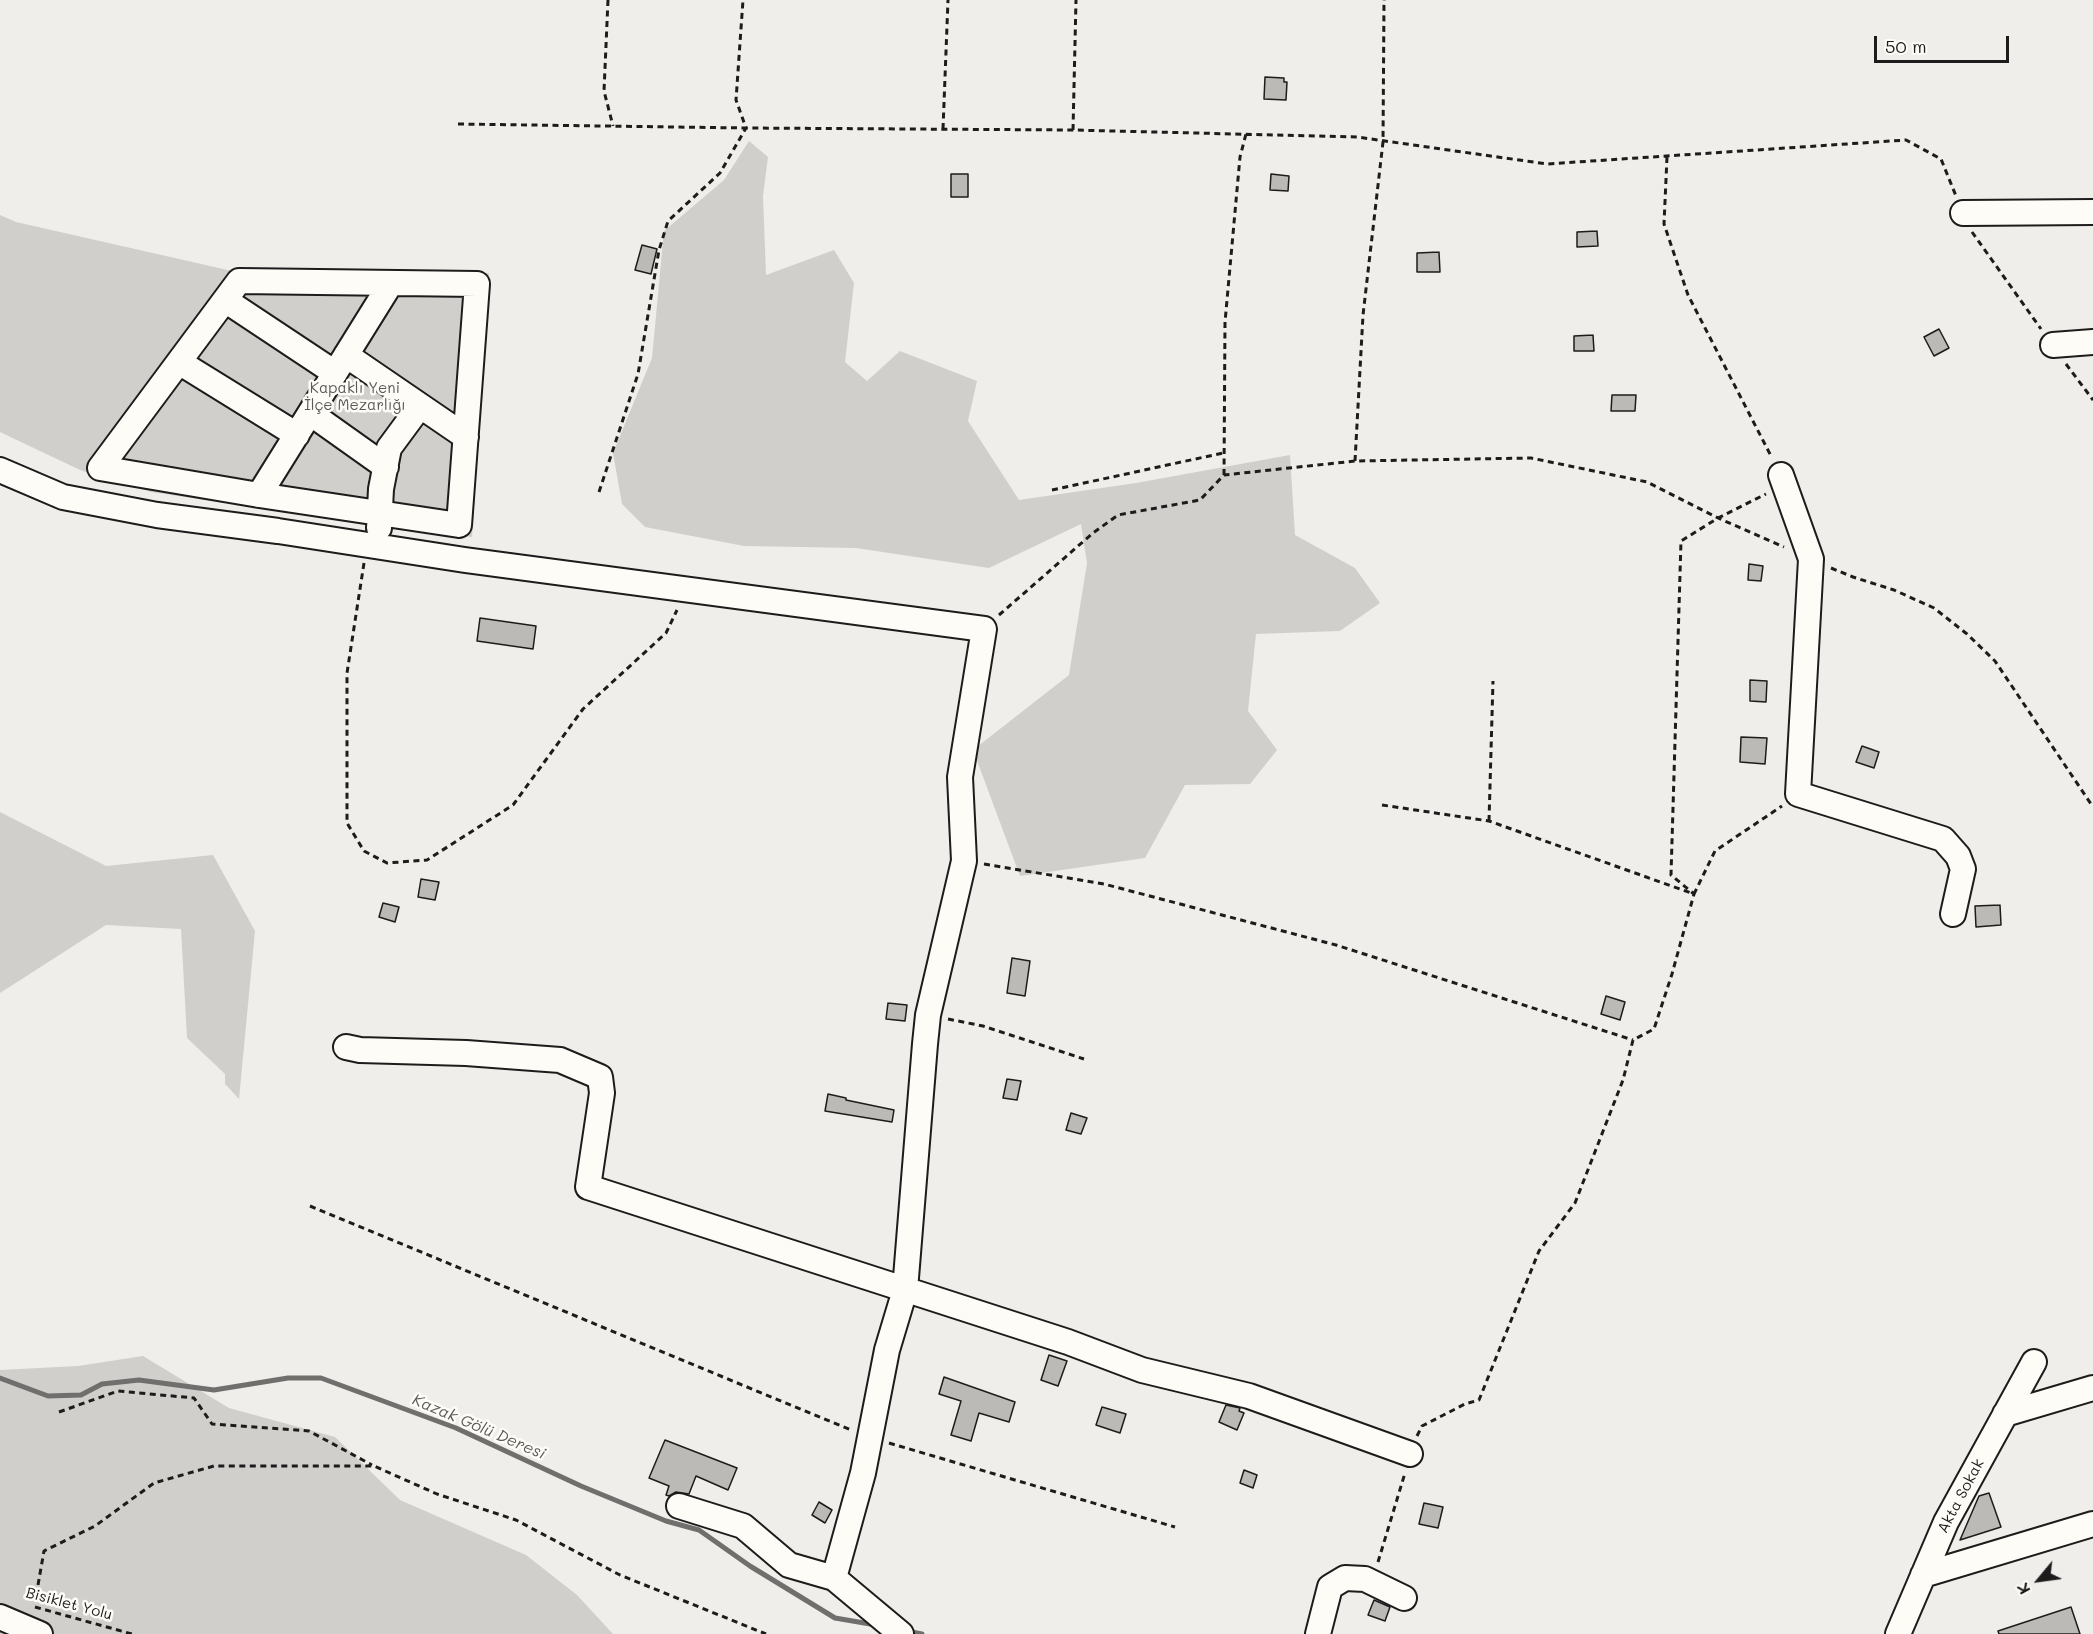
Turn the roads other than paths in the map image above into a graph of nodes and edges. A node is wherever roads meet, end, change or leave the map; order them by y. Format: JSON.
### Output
{"nodes":[{"id":1,"x":2093,"y":212,"type":"edge"},
{"id":2,"x":1964,"y":213,"type":"road end"},
{"id":3,"x":391,"y":283,"type":"junction"},
{"id":4,"x":225,"y":300,"type":"junction"},
{"id":5,"x":2093,"y":342,"type":"edge"},
{"id":6,"x":2053,"y":345,"type":"road end"},
{"id":7,"x":179,"y":362,"type":"junction"},
{"id":8,"x":340,"y":364,"type":"junction"},
{"id":9,"x":420,"y":405,"type":"junction"},
{"id":10,"x":310,"y":413,"type":"junction"},
{"id":11,"x":297,"y":435,"type":"junction"},
{"id":12,"x":466,"y":437,"type":"junction"},
{"id":13,"x":386,"y":467,"type":"junction"},
{"id":14,"x":0,"y":470,"type":"edge"},
{"id":15,"x":1781,"y":475,"type":"road end"},
{"id":16,"x":259,"y":495,"type":"junction"},
{"id":17,"x":380,"y":513,"type":"junction"},
{"id":18,"x":371,"y":547,"type":"junction"},
{"id":19,"x":1953,"y":914,"type":"dead end"},
{"id":20,"x":346,"y":1047,"type":"dead end"},
{"id":21,"x":905,"y":1290,"type":"junction"},
{"id":22,"x":2034,"y":1362,"type":"dead end"},
{"id":23,"x":2093,"y":1388,"type":"edge"},
{"id":24,"x":2006,"y":1414,"type":"junction"},
{"id":25,"x":1410,"y":1454,"type":"road end"},
{"id":26,"x":679,"y":1506,"type":"dead end"},
{"id":27,"x":2093,"y":1524,"type":"edge"},
{"id":28,"x":1923,"y":1575,"type":"junction"},
{"id":29,"x":834,"y":1578,"type":"junction"},
{"id":30,"x":1404,"y":1598,"type":"dead end"},
{"id":31,"x":0,"y":1617,"type":"edge"},
{"id":32,"x":40,"y":1634,"type":"edge"},
{"id":33,"x":901,"y":1634,"type":"edge"},
{"id":34,"x":1318,"y":1634,"type":"edge"},
{"id":35,"x":1898,"y":1634,"type":"edge"}],
"edges":[{"from":1,"to":2,"type":"street"},
{"from":3,"to":4,"type":"street"},
{"from":3,"to":8,"type":"street"},
{"from":3,"to":12,"type":"street"},
{"from":4,"to":7,"type":"street"},
{"from":4,"to":8,"type":"street"},
{"from":5,"to":6,"type":"street"},
{"from":7,"to":11,"type":"street"},
{"from":7,"to":16,"type":"street"},
{"from":8,"to":9,"type":"street"},
{"from":8,"to":10,"type":"street"},
{"from":9,"to":12,"type":"street"},
{"from":9,"to":13,"type":"street"},
{"from":10,"to":11,"type":"street"},
{"from":10,"to":13,"type":"street"},
{"from":11,"to":16,"type":"street"},
{"from":12,"to":17,"type":"street"},
{"from":13,"to":17,"type":"street"},
{"from":14,"to":18,"type":"street"},
{"from":15,"to":19,"type":"street"},
{"from":16,"to":17,"type":"street"},
{"from":17,"to":18,"type":"street"},
{"from":18,"to":21,"type":"street"},
{"from":20,"to":21,"type":"street"},
{"from":21,"to":25,"type":"street"},
{"from":21,"to":29,"type":"street"},
{"from":22,"to":24,"type":"street","name":"Akta Sokak"},
{"from":23,"to":24,"type":"street"},
{"from":24,"to":28,"type":"street","name":"Akta Sokak"},
{"from":26,"to":29,"type":"street"},
{"from":27,"to":28,"type":"street"},
{"from":28,"to":35,"type":"street","name":"Akta Sokak"},
{"from":29,"to":33,"type":"street"},
{"from":30,"to":34,"type":"street"},
{"from":31,"to":32,"type":"street"}]}
